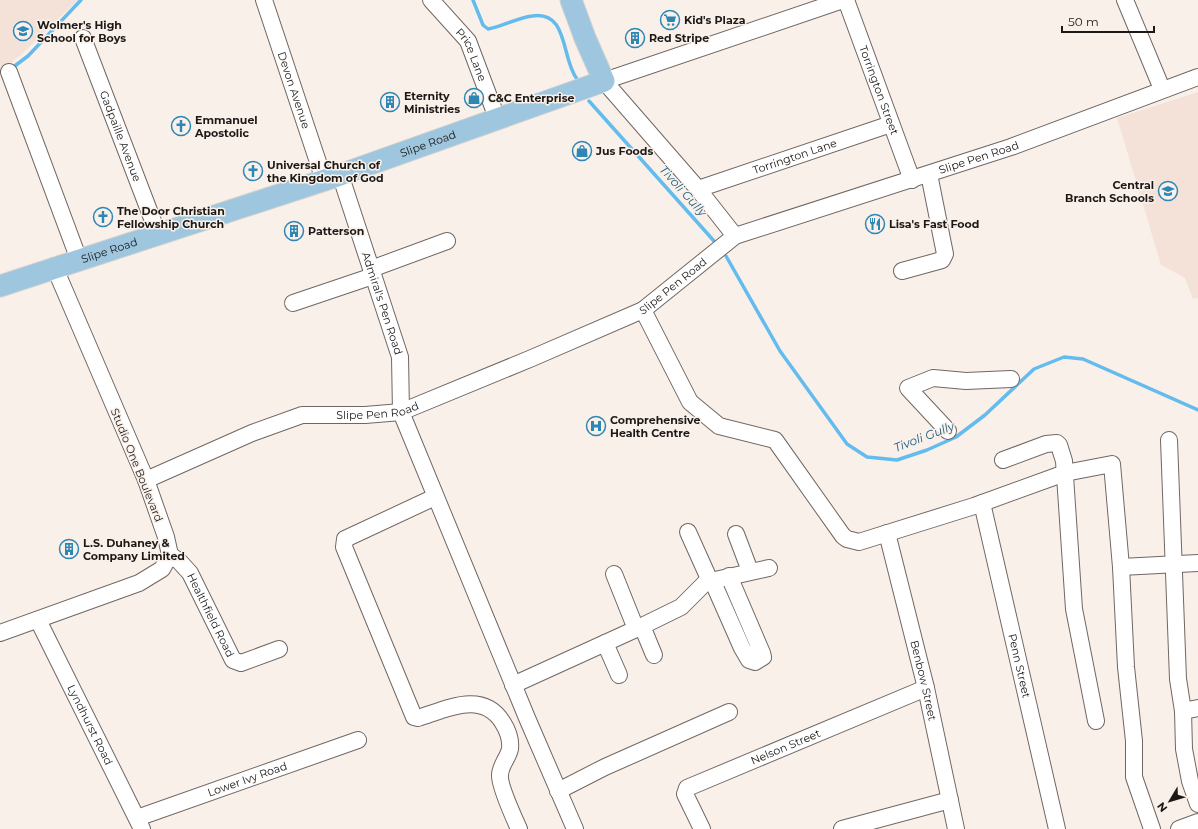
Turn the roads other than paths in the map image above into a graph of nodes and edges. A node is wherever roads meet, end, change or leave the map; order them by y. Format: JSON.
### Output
{"nodes":[{"id":1,"x":264,"y":0,"type":"edge"},
{"id":2,"x":431,"y":0,"type":"edge"},
{"id":3,"x":845,"y":0,"type":"edge"},
{"id":4,"x":1125,"y":0,"type":"edge"},
{"id":5,"x":576,"y":1,"type":"edge"},
{"id":6,"x":803,"y":6,"type":"edge"},
{"id":7,"x":83,"y":38,"type":"dead end"},
{"id":8,"x":9,"y":72,"type":"dead end"},
{"id":9,"x":1198,"y":77,"type":"edge"},
{"id":10,"x":604,"y":81,"type":"junction"},
{"id":11,"x":1162,"y":89,"type":"junction"},
{"id":12,"x":497,"y":118,"type":"junction"},
{"id":13,"x":891,"y":124,"type":"junction"},
{"id":14,"x":929,"y":174,"type":"junction"},
{"id":15,"x":332,"y":177,"type":"junction"},
{"id":16,"x":912,"y":180,"type":"junction"},
{"id":17,"x":698,"y":189,"type":"junction"},
{"id":18,"x":158,"y":234,"type":"junction"},
{"id":19,"x":735,"y":236,"type":"junction"},
{"id":20,"x":447,"y":241,"type":"dead end"},
{"id":21,"x":79,"y":260,"type":"junction"},
{"id":22,"x":54,"y":266,"type":"junction"},
{"id":23,"x":902,"y":271,"type":"dead end"},
{"id":24,"x":372,"y":273,"type":"junction"},
{"id":25,"x":0,"y":286,"type":"edge"},
{"id":26,"x":293,"y":303,"type":"dead end"},
{"id":27,"x":643,"y":310,"type":"junction"},
{"id":28,"x":1011,"y":378,"type":"dead end"},
{"id":29,"x":401,"y":412,"type":"junction"},
{"id":30,"x":948,"y":431,"type":"dead end"},
{"id":31,"x":1169,"y":440,"type":"dead end"},
{"id":32,"x":1003,"y":460,"type":"dead end"},
{"id":33,"x":1065,"y":474,"type":"junction"},
{"id":34,"x":146,"y":480,"type":"junction"},
{"id":35,"x":435,"y":497,"type":"junction"},
{"id":36,"x":982,"y":503,"type":"junction"},
{"id":37,"x":688,"y":532,"type":"dead end"},
{"id":38,"x":887,"y":533,"type":"junction"},
{"id":39,"x":736,"y":534,"type":"dead end"},
{"id":40,"x":170,"y":555,"type":"junction"},
{"id":41,"x":1198,"y":563,"type":"edge"},
{"id":42,"x":1173,"y":565,"type":"junction"},
{"id":43,"x":1121,"y":567,"type":"junction"},
{"id":44,"x":768,"y":568,"type":"dead end"},
{"id":45,"x":750,"y":571,"type":"junction"},
{"id":46,"x":614,"y":574,"type":"dead end"},
{"id":47,"x":729,"y":576,"type":"junction"},
{"id":48,"x":711,"y":580,"type":"junction"},
{"id":49,"x":38,"y":620,"type":"junction"},
{"id":50,"x":639,"y":627,"type":"junction"},
{"id":51,"x":752,"y":628,"type":"junction"},
{"id":52,"x":735,"y":632,"type":"junction"},
{"id":53,"x":0,"y":634,"type":"edge"},
{"id":54,"x":605,"y":643,"type":"junction"},
{"id":55,"x":278,"y":649,"type":"dead end"},
{"id":56,"x":654,"y":655,"type":"dead end"},
{"id":57,"x":619,"y":675,"type":"dead end"},
{"id":58,"x":513,"y":685,"type":"junction"},
{"id":59,"x":926,"y":688,"type":"junction"},
{"id":60,"x":1190,"y":709,"type":"edge"},
{"id":61,"x":729,"y":712,"type":"dead end"},
{"id":62,"x":527,"y":718,"type":"junction"},
{"id":63,"x":1096,"y":721,"type":"dead end"},
{"id":64,"x":506,"y":729,"type":"junction"},
{"id":65,"x":358,"y":740,"type":"dead end"},
{"id":66,"x":558,"y":791,"type":"junction"},
{"id":67,"x":950,"y":800,"type":"junction"},
{"id":68,"x":1198,"y":804,"type":"edge"},
{"id":69,"x":1198,"y":822,"type":"edge"},
{"id":70,"x":140,"y":824,"type":"edge"},
{"id":71,"x":519,"y":829,"type":"edge"},
{"id":72,"x":575,"y":829,"type":"edge"},
{"id":73,"x":702,"y":829,"type":"edge"},
{"id":74,"x":842,"y":829,"type":"edge"},
{"id":75,"x":956,"y":829,"type":"edge"},
{"id":76,"x":1057,"y":829,"type":"edge"},
{"id":77,"x":1152,"y":829,"type":"edge"},
{"id":78,"x":1179,"y":829,"type":"edge"}],
"edges":[{"from":1,"to":15,"type":"street","name":"Devon Avenue"},
{"from":2,"to":12,"type":"street","name":"Price Lane"},
{"from":3,"to":6,"type":"street"},
{"from":3,"to":13,"type":"street","name":"Torrington Street"},
{"from":4,"to":11,"type":"street"},
{"from":5,"to":10,"type":"main road"},
{"from":6,"to":10,"type":"street"},
{"from":7,"to":18,"type":"street","name":"Gadpaille Avenue"},
{"from":8,"to":21,"type":"street"},
{"from":9,"to":11,"type":"street","name":"Slipe Pen Road"},
{"from":10,"to":12,"type":"main road","name":"Slipe Road"},
{"from":10,"to":17,"type":"street"},
{"from":11,"to":14,"type":"street","name":"Slipe Pen Road"},
{"from":12,"to":15,"type":"main road","name":"Slipe Road"},
{"from":13,"to":16,"type":"street","name":"Torrington Street"},
{"from":13,"to":17,"type":"street","name":"Torrington Lane"},
{"from":14,"to":16,"type":"street","name":"Slipe Pen Road"},
{"from":14,"to":23,"type":"street"},
{"from":15,"to":18,"type":"main road","name":"Slipe Road"},
{"from":15,"to":24,"type":"street","name":"Admiral's Pen Road"},
{"from":16,"to":19,"type":"street","name":"Slipe Pen Road"},
{"from":17,"to":19,"type":"street"},
{"from":18,"to":21,"type":"main road","name":"Slipe Road"},
{"from":19,"to":27,"type":"street","name":"Slipe Pen Road"},
{"from":20,"to":24,"type":"street"},
{"from":21,"to":22,"type":"main road","name":"Slipe Road"},
{"from":22,"to":25,"type":"main road","name":"Slipe Road"},
{"from":22,"to":34,"type":"street","name":"Studio One Boulevard"},
{"from":24,"to":26,"type":"street"},
{"from":24,"to":29,"type":"street","name":"Admiral's Pen Road"},
{"from":27,"to":29,"type":"street","name":"Slipe Pen Road"},
{"from":27,"to":38,"type":"street"},
{"from":28,"to":30,"type":"street"},
{"from":29,"to":34,"type":"street","name":"Slipe Pen Road"},
{"from":29,"to":35,"type":"street"},
{"from":31,"to":42,"type":"street"},
{"from":32,"to":33,"type":"street"},
{"from":33,"to":36,"type":"street"},
{"from":33,"to":43,"type":"street"},
{"from":33,"to":63,"type":"street"},
{"from":34,"to":40,"type":"street","name":"Studio One Boulevard"},
{"from":35,"to":58,"type":"street"},
{"from":35,"to":64,"type":"street"},
{"from":36,"to":38,"type":"street"},
{"from":36,"to":76,"type":"street","name":"Penn Street"},
{"from":37,"to":48,"type":"street"},
{"from":38,"to":59,"type":"street","name":"Benbow Street"},
{"from":39,"to":45,"type":"street"},
{"from":40,"to":49,"type":"street"},
{"from":40,"to":55,"type":"street","name":"Healthfield Road"},
{"from":41,"to":42,"type":"street"},
{"from":42,"to":43,"type":"street"},
{"from":42,"to":60,"type":"street"},
{"from":43,"to":77,"type":"street"},
{"from":44,"to":45,"type":"street"},
{"from":45,"to":47,"type":"street"},
{"from":46,"to":50,"type":"street"},
{"from":47,"to":48,"type":"street"},
{"from":47,"to":51,"type":"street"},
{"from":48,"to":50,"type":"street"},
{"from":48,"to":52,"type":"street"},
{"from":49,"to":53,"type":"street"},
{"from":49,"to":70,"type":"street","name":"Lyndhurst Road"},
{"from":50,"to":54,"type":"street"},
{"from":50,"to":56,"type":"street"},
{"from":51,"to":52,"type":"street"},
{"from":51,"to":52,"type":"street"},
{"from":54,"to":57,"type":"street"},
{"from":54,"to":58,"type":"street"},
{"from":58,"to":62,"type":"street"},
{"from":59,"to":67,"type":"street","name":"Benbow Street"},
{"from":59,"to":73,"type":"street","name":"Nelson Street"},
{"from":60,"to":68,"type":"street"},
{"from":61,"to":66,"type":"street"},
{"from":62,"to":64,"type":"street"},
{"from":62,"to":66,"type":"street"},
{"from":64,"to":71,"type":"street"},
{"from":65,"to":70,"type":"street","name":"Lower Ivy Road"},
{"from":66,"to":72,"type":"street"},
{"from":67,"to":74,"type":"street"},
{"from":67,"to":75,"type":"street","name":"Benbow Street"},
{"from":69,"to":78,"type":"street"}]}
